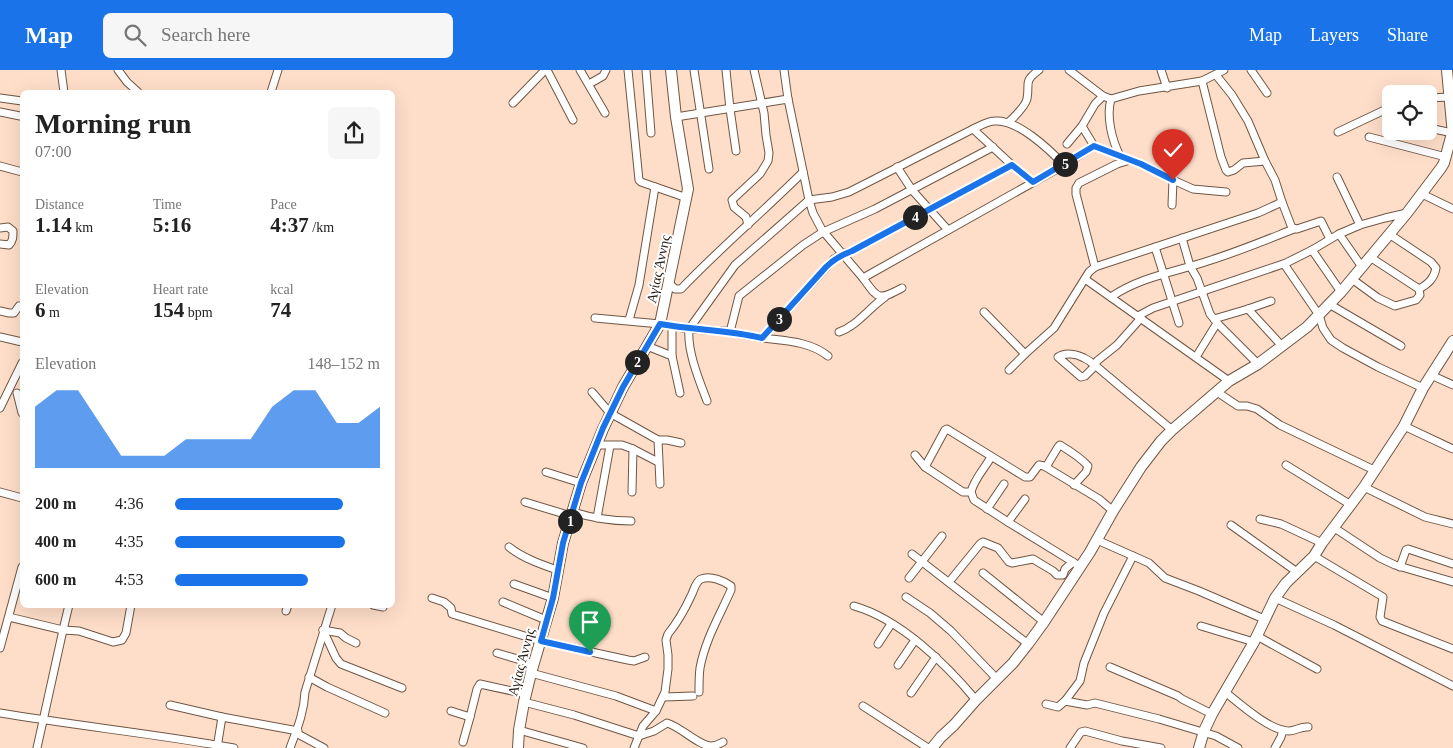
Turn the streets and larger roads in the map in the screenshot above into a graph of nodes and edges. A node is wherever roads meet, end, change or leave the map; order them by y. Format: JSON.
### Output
{"nodes":[{"id":1,"x":61,"y":70,"type":"edge"},
{"id":2,"x":118,"y":70,"type":"edge"},
{"id":3,"x":278,"y":70,"type":"edge"},
{"id":4,"x":546,"y":70,"type":"edge"},
{"id":5,"x":580,"y":70,"type":"edge"},
{"id":6,"x":606,"y":70,"type":"edge"},
{"id":7,"x":628,"y":70,"type":"edge"},
{"id":8,"x":646,"y":70,"type":"edge"},
{"id":9,"x":670,"y":70,"type":"edge"},
{"id":10,"x":694,"y":70,"type":"edge"},
{"id":11,"x":726,"y":70,"type":"edge"},
{"id":12,"x":754,"y":70,"type":"edge"},
{"id":13,"x":1040,"y":70,"type":"edge"},
{"id":14,"x":1069,"y":70,"type":"edge"},
{"id":15,"x":1161,"y":70,"type":"edge"},
{"id":16,"x":1224,"y":70,"type":"edge"},
{"id":17,"x":1251,"y":70,"type":"edge"},
{"id":18,"x":1447,"y":70,"type":"edge"},
{"id":19,"x":785,"y":71,"type":"edge"},
{"id":20,"x":1216,"y":75,"type":"junction"},
{"id":21,"x":1202,"y":81,"type":"junction"},
{"id":22,"x":589,"y":84,"type":"junction"},
{"id":23,"x":1167,"y":88,"type":"junction"},
{"id":24,"x":64,"y":90,"type":"edge"},
{"id":25,"x":136,"y":90,"type":"edge"},
{"id":26,"x":272,"y":90,"type":"edge"},
{"id":27,"x":1267,"y":93,"type":"dead end"},
{"id":28,"x":1103,"y":96,"type":"junction"},
{"id":29,"x":1450,"y":97,"type":"junction"},
{"id":30,"x":0,"y":98,"type":"edge"},
{"id":31,"x":1437,"y":98,"type":"edge"},
{"id":32,"x":788,"y":99,"type":"junction"},
{"id":33,"x":1111,"y":99,"type":"junction"},
{"id":34,"x":20,"y":101,"type":"edge"},
{"id":35,"x":513,"y":103,"type":"dead end"},
{"id":36,"x":762,"y":104,"type":"junction"},
{"id":37,"x":730,"y":109,"type":"junction"},
{"id":38,"x":1382,"y":111,"type":"edge"},
{"id":39,"x":0,"y":112,"type":"edge"},
{"id":40,"x":605,"y":113,"type":"dead end"},
{"id":41,"x":700,"y":113,"type":"junction"},
{"id":42,"x":20,"y":116,"type":"dead end"},
{"id":43,"x":676,"y":117,"type":"junction"},
{"id":44,"x":573,"y":120,"type":"dead end"},
{"id":45,"x":1009,"y":122,"type":"junction"},
{"id":46,"x":1082,"y":126,"type":"junction"},
{"id":47,"x":973,"y":129,"type":"junction"},
{"id":48,"x":1437,"y":130,"type":"edge"},
{"id":49,"x":1338,"y":132,"type":"dead end"},
{"id":50,"x":651,"y":133,"type":"dead end"},
{"id":51,"x":1453,"y":134,"type":"edge"},
{"id":52,"x":1369,"y":137,"type":"dead end"},
{"id":53,"x":1067,"y":144,"type":"dead end"},
{"id":54,"x":1094,"y":146,"type":"junction"},
{"id":55,"x":993,"y":147,"type":"junction"},
{"id":56,"x":736,"y":151,"type":"dead end"},
{"id":57,"x":1120,"y":156,"type":"junction"},
{"id":58,"x":1446,"y":156,"type":"junction"},
{"id":59,"x":1130,"y":160,"type":"junction"},
{"id":60,"x":1266,"y":161,"type":"junction"},
{"id":61,"x":1012,"y":165,"type":"junction"},
{"id":62,"x":1064,"y":165,"type":"junction"},
{"id":63,"x":0,"y":166,"type":"edge"},
{"id":64,"x":897,"y":166,"type":"junction"},
{"id":65,"x":709,"y":169,"type":"dead end"},
{"id":66,"x":20,"y":171,"type":"edge"},
{"id":67,"x":803,"y":172,"type":"junction"},
{"id":68,"x":1337,"y":177,"type":"dead end"},
{"id":69,"x":1173,"y":180,"type":"junction"},
{"id":70,"x":1033,"y":182,"type":"junction"},
{"id":71,"x":655,"y":188,"type":"junction"},
{"id":72,"x":912,"y":190,"type":"junction"},
{"id":73,"x":1226,"y":192,"type":"dead end"},
{"id":74,"x":1422,"y":194,"type":"junction"},
{"id":75,"x":687,"y":198,"type":"junction"},
{"id":76,"x":809,"y":200,"type":"junction"},
{"id":77,"x":1282,"y":202,"type":"junction"},
{"id":78,"x":1172,"y":205,"type":"dead end"},
{"id":79,"x":930,"y":209,"type":"junction"},
{"id":80,"x":1453,"y":209,"type":"edge"},
{"id":81,"x":1407,"y":213,"type":"junction"},
{"id":82,"x":748,"y":225,"type":"junction"},
{"id":83,"x":1360,"y":225,"type":"junction"},
{"id":84,"x":0,"y":228,"type":"edge"},
{"id":85,"x":1294,"y":229,"type":"junction"},
{"id":86,"x":948,"y":230,"type":"junction"},
{"id":87,"x":823,"y":232,"type":"junction"},
{"id":88,"x":1339,"y":234,"type":"junction"},
{"id":89,"x":1389,"y":234,"type":"junction"},
{"id":90,"x":1182,"y":238,"type":"junction"},
{"id":91,"x":1330,"y":239,"type":"junction"},
{"id":92,"x":0,"y":244,"type":"edge"},
{"id":93,"x":1155,"y":247,"type":"junction"},
{"id":94,"x":1312,"y":250,"type":"junction"},
{"id":95,"x":842,"y":254,"type":"junction"},
{"id":96,"x":1370,"y":257,"type":"junction"},
{"id":97,"x":1284,"y":264,"type":"junction"},
{"id":98,"x":1190,"y":266,"type":"junction"},
{"id":99,"x":1362,"y":266,"type":"junction"},
{"id":100,"x":1095,"y":267,"type":"junction"},
{"id":101,"x":1163,"y":274,"type":"junction"},
{"id":102,"x":863,"y":278,"type":"junction"},
{"id":103,"x":1086,"y":278,"type":"junction"},
{"id":104,"x":1352,"y":279,"type":"junction"},
{"id":105,"x":669,"y":284,"type":"junction"},
{"id":106,"x":902,"y":288,"type":"dead end"},
{"id":107,"x":1418,"y":289,"type":"junction"},
{"id":108,"x":1202,"y":292,"type":"junction"},
{"id":109,"x":1341,"y":292,"type":"junction"},
{"id":110,"x":885,"y":297,"type":"junction"},
{"id":111,"x":1111,"y":297,"type":"junction"},
{"id":112,"x":1271,"y":300,"type":"dead end"},
{"id":113,"x":1173,"y":302,"type":"junction"},
{"id":114,"x":1329,"y":304,"type":"junction"},
{"id":115,"x":19,"y":306,"type":"dead end"},
{"id":116,"x":1248,"y":309,"type":"junction"},
{"id":117,"x":0,"y":311,"type":"edge"},
{"id":118,"x":984,"y":312,"type":"dead end"},
{"id":119,"x":1319,"y":315,"type":"junction"},
{"id":120,"x":1140,"y":317,"type":"junction"},
{"id":121,"x":595,"y":318,"type":"dead end"},
{"id":122,"x":629,"y":320,"type":"junction"},
{"id":123,"x":1216,"y":321,"type":"junction"},
{"id":124,"x":1179,"y":323,"type":"dead end"},
{"id":125,"x":660,"y":324,"type":"junction"},
{"id":126,"x":672,"y":326,"type":"junction"},
{"id":127,"x":689,"y":329,"type":"junction"},
{"id":128,"x":730,"y":332,"type":"junction"},
{"id":129,"x":839,"y":332,"type":"dead end"},
{"id":130,"x":0,"y":337,"type":"edge"},
{"id":131,"x":762,"y":338,"type":"junction"},
{"id":132,"x":1453,"y":341,"type":"edge"},
{"id":133,"x":20,"y":342,"type":"edge"},
{"id":134,"x":647,"y":346,"type":"junction"},
{"id":135,"x":1282,"y":346,"type":"junction"},
{"id":136,"x":1401,"y":346,"type":"dead end"},
{"id":137,"x":1025,"y":354,"type":"junction"},
{"id":138,"x":1450,"y":354,"type":"edge"},
{"id":139,"x":672,"y":356,"type":"junction"},
{"id":140,"x":828,"y":356,"type":"dead end"},
{"id":141,"x":1196,"y":357,"type":"junction"},
{"id":142,"x":1258,"y":364,"type":"junction"},
{"id":143,"x":1095,"y":366,"type":"junction"},
{"id":144,"x":20,"y":367,"type":"edge"},
{"id":145,"x":1009,"y":370,"type":"dead end"},
{"id":146,"x":1431,"y":375,"type":"junction"},
{"id":147,"x":1229,"y":381,"type":"junction"},
{"id":148,"x":1453,"y":385,"type":"edge"},
{"id":149,"x":1423,"y":388,"type":"junction"},
{"id":150,"x":8,"y":392,"type":"junction"},
{"id":151,"x":592,"y":392,"type":"dead end"},
{"id":152,"x":1217,"y":392,"type":"junction"},
{"id":153,"x":20,"y":393,"type":"edge"},
{"id":154,"x":680,"y":393,"type":"dead end"},
{"id":155,"x":707,"y":401,"type":"dead end"},
{"id":156,"x":0,"y":408,"type":"edge"},
{"id":157,"x":610,"y":413,"type":"junction"},
{"id":158,"x":1404,"y":426,"type":"junction"},
{"id":159,"x":1172,"y":430,"type":"junction"},
{"id":160,"x":658,"y":440,"type":"junction"},
{"id":161,"x":681,"y":443,"type":"dead end"},
{"id":162,"x":596,"y":445,"type":"junction"},
{"id":163,"x":610,"y":446,"type":"junction"},
{"id":164,"x":633,"y":449,"type":"junction"},
{"id":165,"x":1453,"y":449,"type":"edge"},
{"id":166,"x":915,"y":455,"type":"dead end"},
{"id":167,"x":991,"y":457,"type":"junction"},
{"id":168,"x":658,"y":462,"type":"junction"},
{"id":169,"x":1286,"y":466,"type":"dead end"},
{"id":170,"x":925,"y":467,"type":"junction"},
{"id":171,"x":1046,"y":467,"type":"junction"},
{"id":172,"x":1374,"y":470,"type":"junction"},
{"id":173,"x":546,"y":472,"type":"dead end"},
{"id":174,"x":581,"y":483,"type":"junction"},
{"id":175,"x":660,"y":484,"type":"dead end"},
{"id":176,"x":1004,"y":484,"type":"dead end"},
{"id":177,"x":1074,"y":485,"type":"junction"},
{"id":178,"x":1364,"y":487,"type":"junction"},
{"id":179,"x":0,"y":492,"type":"edge"},
{"id":180,"x":632,"y":492,"type":"dead end"},
{"id":181,"x":971,"y":492,"type":"junction"},
{"id":182,"x":20,"y":497,"type":"edge"},
{"id":183,"x":1025,"y":499,"type":"dead end"},
{"id":184,"x":525,"y":502,"type":"dead end"},
{"id":185,"x":1351,"y":505,"type":"junction"},
{"id":186,"x":987,"y":508,"type":"junction"},
{"id":187,"x":1113,"y":511,"type":"junction"},
{"id":188,"x":572,"y":514,"type":"junction"},
{"id":189,"x":596,"y":518,"type":"junction"},
{"id":190,"x":1260,"y":519,"type":"dead end"},
{"id":191,"x":631,"y":521,"type":"dead end"},
{"id":192,"x":1008,"y":522,"type":"junction"},
{"id":193,"x":1453,"y":524,"type":"edge"},
{"id":194,"x":1231,"y":525,"type":"dead end"},
{"id":195,"x":1333,"y":527,"type":"junction"},
{"id":196,"x":942,"y":536,"type":"dead end"},
{"id":197,"x":1097,"y":540,"type":"junction"},
{"id":198,"x":1322,"y":543,"type":"junction"},
{"id":199,"x":509,"y":547,"type":"dead end"},
{"id":200,"x":912,"y":554,"type":"dead end"},
{"id":201,"x":1133,"y":556,"type":"junction"},
{"id":202,"x":1314,"y":556,"type":"junction"},
{"id":203,"x":922,"y":562,"type":"junction"},
{"id":204,"x":1077,"y":564,"type":"junction"},
{"id":205,"x":1453,"y":564,"type":"edge"},
{"id":206,"x":1400,"y":567,"type":"junction"},
{"id":207,"x":557,"y":570,"type":"junction"},
{"id":208,"x":1297,"y":572,"type":"junction"},
{"id":209,"x":983,"y":573,"type":"dead end"},
{"id":210,"x":20,"y":576,"type":"edge"},
{"id":211,"x":909,"y":578,"type":"dead end"},
{"id":212,"x":949,"y":582,"type":"junction"},
{"id":213,"x":1453,"y":582,"type":"edge"},
{"id":214,"x":514,"y":584,"type":"dead end"},
{"id":215,"x":906,"y":597,"type":"dead end"},
{"id":216,"x":432,"y":598,"type":"dead end"},
{"id":217,"x":553,"y":598,"type":"junction"},
{"id":218,"x":1275,"y":598,"type":"junction"},
{"id":219,"x":503,"y":602,"type":"dead end"},
{"id":220,"x":854,"y":606,"type":"dead end"},
{"id":221,"x":68,"y":608,"type":"edge"},
{"id":222,"x":130,"y":608,"type":"edge"},
{"id":223,"x":331,"y":608,"type":"edge"},
{"id":224,"x":9,"y":617,"type":"junction"},
{"id":225,"x":1264,"y":619,"type":"junction"},
{"id":226,"x":546,"y":620,"type":"junction"},
{"id":227,"x":1044,"y":622,"type":"junction"},
{"id":228,"x":891,"y":624,"type":"junction"},
{"id":229,"x":1201,"y":626,"type":"dead end"},
{"id":230,"x":63,"y":630,"type":"junction"},
{"id":231,"x":323,"y":630,"type":"junction"},
{"id":232,"x":1256,"y":639,"type":"junction"},
{"id":233,"x":915,"y":640,"type":"junction"},
{"id":234,"x":541,"y":641,"type":"junction"},
{"id":235,"x":356,"y":643,"type":"dead end"},
{"id":236,"x":878,"y":644,"type":"dead end"},
{"id":237,"x":1028,"y":644,"type":"junction"},
{"id":238,"x":0,"y":648,"type":"edge"},
{"id":239,"x":1453,"y":649,"type":"edge"},
{"id":240,"x":497,"y":653,"type":"dead end"},
{"id":241,"x":645,"y":657,"type":"dead end"},
{"id":242,"x":936,"y":657,"type":"junction"},
{"id":243,"x":898,"y":665,"type":"dead end"},
{"id":244,"x":1110,"y":667,"type":"dead end"},
{"id":245,"x":532,"y":669,"type":"junction"},
{"id":246,"x":1317,"y":669,"type":"dead end"},
{"id":247,"x":310,"y":677,"type":"junction"},
{"id":248,"x":997,"y":679,"type":"junction"},
{"id":249,"x":1453,"y":686,"type":"edge"},
{"id":250,"x":402,"y":688,"type":"dead end"},
{"id":251,"x":1225,"y":692,"type":"junction"},
{"id":252,"x":911,"y":693,"type":"dead end"},
{"id":253,"x":664,"y":696,"type":"junction"},
{"id":254,"x":525,"y":698,"type":"junction"},
{"id":255,"x":976,"y":700,"type":"junction"},
{"id":256,"x":1066,"y":701,"type":"junction"},
{"id":257,"x":1046,"y":704,"type":"dead end"},
{"id":258,"x":170,"y":705,"type":"dead end"},
{"id":259,"x":863,"y":706,"type":"dead end"},
{"id":260,"x":656,"y":711,"type":"junction"},
{"id":261,"x":451,"y":712,"type":"dead end"},
{"id":262,"x":0,"y":713,"type":"edge"},
{"id":263,"x":385,"y":713,"type":"dead end"},
{"id":264,"x":1212,"y":714,"type":"junction"},
{"id":265,"x":222,"y":717,"type":"junction"},
{"id":266,"x":470,"y":717,"type":"junction"},
{"id":267,"x":43,"y":720,"type":"junction"},
{"id":268,"x":1308,"y":727,"type":"dead end"},
{"id":269,"x":519,"y":730,"type":"junction"},
{"id":270,"x":1283,"y":730,"type":"junction"},
{"id":271,"x":1204,"y":731,"type":"junction"},
{"id":272,"x":297,"y":732,"type":"junction"},
{"id":273,"x":639,"y":736,"type":"junction"},
{"id":274,"x":463,"y":742,"type":"dead end"},
{"id":275,"x":722,"y":742,"type":"dead end"},
{"id":276,"x":217,"y":746,"type":"edge"},
{"id":277,"x":37,"y":748,"type":"edge"},
{"id":278,"x":234,"y":748,"type":"edge"},
{"id":279,"x":290,"y":748,"type":"edge"},
{"id":280,"x":324,"y":748,"type":"edge"},
{"id":281,"x":518,"y":748,"type":"edge"},
{"id":282,"x":583,"y":748,"type":"edge"},
{"id":283,"x":634,"y":748,"type":"edge"},
{"id":284,"x":928,"y":748,"type":"edge"},
{"id":285,"x":932,"y":748,"type":"edge"},
{"id":286,"x":1070,"y":748,"type":"edge"},
{"id":287,"x":1161,"y":748,"type":"edge"},
{"id":288,"x":1199,"y":748,"type":"edge"},
{"id":289,"x":1238,"y":748,"type":"edge"},
{"id":290,"x":1275,"y":748,"type":"edge"}],
"edges":[{"from":1,"to":24,"type":"street"},
{"from":2,"to":25,"type":"street"},
{"from":3,"to":26,"type":"street"},
{"from":4,"to":35,"type":"street"},
{"from":4,"to":44,"type":"street"},
{"from":5,"to":22,"type":"street"},
{"from":6,"to":22,"type":"street"},
{"from":7,"to":71,"type":"street"},
{"from":8,"to":50,"type":"street"},
{"from":9,"to":43,"type":"street","name":"Αγίας Άννης"},
{"from":10,"to":41,"type":"street"},
{"from":11,"to":37,"type":"street"},
{"from":12,"to":36,"type":"street"},
{"from":13,"to":45,"type":"street"},
{"from":14,"to":28,"type":"street"},
{"from":15,"to":23,"type":"street"},
{"from":16,"to":20,"type":"street"},
{"from":17,"to":27,"type":"street"},
{"from":18,"to":29,"type":"street"},
{"from":19,"to":32,"type":"street"},
{"from":20,"to":21,"type":"street"},
{"from":20,"to":60,"type":"street"},
{"from":21,"to":23,"type":"street"},
{"from":21,"to":60,"type":"street"},
{"from":22,"to":40,"type":"street"},
{"from":23,"to":33,"type":"street"},
{"from":28,"to":33,"type":"street"},
{"from":28,"to":46,"type":"street"},
{"from":29,"to":31,"type":"street"},
{"from":29,"to":51,"type":"street"},
{"from":30,"to":34,"type":"street"},
{"from":32,"to":36,"type":"street"},
{"from":32,"to":67,"type":"street"},
{"from":33,"to":57,"type":"street"},
{"from":36,"to":37,"type":"street"},
{"from":36,"to":82,"type":"street"},
{"from":37,"to":41,"type":"street"},
{"from":37,"to":56,"type":"street"},
{"from":38,"to":49,"type":"street"},
{"from":39,"to":42,"type":"street"},
{"from":41,"to":43,"type":"street"},
{"from":41,"to":65,"type":"street"},
{"from":43,"to":75,"type":"street","name":"Αγίας Άννης"},
{"from":45,"to":47,"type":"street"},
{"from":45,"to":62,"type":"street"},
{"from":46,"to":53,"type":"street"},
{"from":46,"to":54,"type":"street"},
{"from":47,"to":55,"type":"street"},
{"from":47,"to":64,"type":"street"},
{"from":48,"to":51,"type":"street"},
{"from":51,"to":58,"type":"street"},
{"from":52,"to":58,"type":"street"},
{"from":54,"to":57,"type":"street"},
{"from":54,"to":62,"type":"street"},
{"from":55,"to":61,"type":"street"},
{"from":55,"to":72,"type":"street"},
{"from":57,"to":59,"type":"street"},
{"from":58,"to":74,"type":"street"},
{"from":59,"to":69,"type":"street"},
{"from":59,"to":100,"type":"street"},
{"from":60,"to":77,"type":"street"},
{"from":61,"to":70,"type":"street"},
{"from":61,"to":79,"type":"street"},
{"from":62,"to":70,"type":"street"},
{"from":63,"to":66,"type":"street"},
{"from":64,"to":72,"type":"street"},
{"from":64,"to":76,"type":"street"},
{"from":67,"to":76,"type":"street"},
{"from":67,"to":82,"type":"street"},
{"from":68,"to":83,"type":"street"},
{"from":69,"to":73,"type":"street"},
{"from":69,"to":78,"type":"street"},
{"from":70,"to":86,"type":"street"},
{"from":71,"to":75,"type":"street"},
{"from":71,"to":122,"type":"street"},
{"from":72,"to":79,"type":"street"},
{"from":72,"to":87,"type":"street"},
{"from":74,"to":80,"type":"street"},
{"from":74,"to":81,"type":"street"},
{"from":75,"to":105,"type":"street","name":"Αγίας Άννης"},
{"from":76,"to":87,"type":"street"},
{"from":76,"to":127,"type":"street"},
{"from":77,"to":85,"type":"street"},
{"from":77,"to":90,"type":"street"},
{"from":79,"to":86,"type":"street"},
{"from":79,"to":95,"type":"street"},
{"from":81,"to":83,"type":"street"},
{"from":81,"to":89,"type":"street"},
{"from":82,"to":105,"type":"street"},
{"from":83,"to":88,"type":"street"},
{"from":84,"to":92,"type":"street"},
{"from":85,"to":91,"type":"street"},
{"from":85,"to":98,"type":"street"},
{"from":86,"to":102,"type":"street"},
{"from":87,"to":95,"type":"street"},
{"from":87,"to":128,"type":"street"},
{"from":88,"to":91,"type":"street"},
{"from":88,"to":99,"type":"street"},
{"from":89,"to":96,"type":"street"},
{"from":89,"to":107,"type":"street"},
{"from":90,"to":93,"type":"street"},
{"from":90,"to":98,"type":"street"},
{"from":91,"to":94,"type":"street"},
{"from":93,"to":100,"type":"street"},
{"from":93,"to":101,"type":"street"},
{"from":94,"to":97,"type":"street"},
{"from":94,"to":109,"type":"street"},
{"from":95,"to":102,"type":"street"},
{"from":95,"to":131,"type":"street"},
{"from":96,"to":99,"type":"street"},
{"from":96,"to":107,"type":"street"},
{"from":97,"to":108,"type":"street"},
{"from":97,"to":119,"type":"street"},
{"from":98,"to":101,"type":"street"},
{"from":98,"to":108,"type":"street"},
{"from":99,"to":104,"type":"street"},
{"from":100,"to":103,"type":"street"},
{"from":101,"to":111,"type":"street"},
{"from":101,"to":113,"type":"street"},
{"from":102,"to":110,"type":"street"},
{"from":103,"to":111,"type":"street"},
{"from":103,"to":137,"type":"street"},
{"from":104,"to":107,"type":"street"},
{"from":104,"to":109,"type":"street"},
{"from":105,"to":125,"type":"street","name":"Αγίας Άννης"},
{"from":106,"to":110,"type":"street"},
{"from":108,"to":113,"type":"street"},
{"from":108,"to":123,"type":"street"},
{"from":109,"to":114,"type":"street"},
{"from":110,"to":129,"type":"street"},
{"from":111,"to":120,"type":"street"},
{"from":112,"to":116,"type":"street"},
{"from":113,"to":120,"type":"street"},
{"from":113,"to":124,"type":"street"},
{"from":114,"to":119,"type":"street"},
{"from":114,"to":136,"type":"street"},
{"from":115,"to":117,"type":"street"},
{"from":116,"to":123,"type":"street"},
{"from":116,"to":135,"type":"street"},
{"from":118,"to":137,"type":"street"},
{"from":119,"to":135,"type":"street"},
{"from":119,"to":149,"type":"street"},
{"from":120,"to":141,"type":"street"},
{"from":120,"to":143,"type":"street"},
{"from":121,"to":122,"type":"street"},
{"from":122,"to":125,"type":"street"},
{"from":123,"to":141,"type":"street"},
{"from":123,"to":142,"type":"street"},
{"from":125,"to":126,"type":"street"},
{"from":125,"to":134,"type":"street","name":"Αγίας Άννης"},
{"from":126,"to":127,"type":"street"},
{"from":126,"to":139,"type":"street"},
{"from":127,"to":128,"type":"street"},
{"from":127,"to":155,"type":"street"},
{"from":128,"to":131,"type":"street"},
{"from":130,"to":133,"type":"street"},
{"from":131,"to":140,"type":"street"},
{"from":132,"to":138,"type":"street"},
{"from":134,"to":139,"type":"street"},
{"from":134,"to":157,"type":"street","name":"Αγίας Άννης"},
{"from":135,"to":142,"type":"street"},
{"from":137,"to":145,"type":"street"},
{"from":138,"to":146,"type":"street"},
{"from":139,"to":154,"type":"street"},
{"from":141,"to":147,"type":"street"},
{"from":142,"to":147,"type":"street"},
{"from":143,"to":143,"type":"street"},
{"from":143,"to":159,"type":"street"},
{"from":144,"to":150,"type":"street"},
{"from":146,"to":148,"type":"street"},
{"from":146,"to":149,"type":"street"},
{"from":147,"to":152,"type":"street"},
{"from":149,"to":158,"type":"street"},
{"from":150,"to":153,"type":"street"},
{"from":150,"to":156,"type":"street"},
{"from":151,"to":157,"type":"street"},
{"from":152,"to":159,"type":"street"},
{"from":152,"to":172,"type":"street"},
{"from":157,"to":160,"type":"street"},
{"from":157,"to":162,"type":"street","name":"Αγίας Άννης"},
{"from":158,"to":165,"type":"street"},
{"from":158,"to":172,"type":"street"},
{"from":159,"to":187,"type":"street"},
{"from":160,"to":161,"type":"street"},
{"from":160,"to":168,"type":"street"},
{"from":162,"to":163,"type":"street"},
{"from":162,"to":174,"type":"street","name":"Αγίας Άννης"},
{"from":163,"to":164,"type":"street"},
{"from":163,"to":189,"type":"street"},
{"from":164,"to":168,"type":"street"},
{"from":164,"to":180,"type":"street"},
{"from":166,"to":170,"type":"street"},
{"from":167,"to":170,"type":"street"},
{"from":167,"to":171,"type":"street"},
{"from":167,"to":181,"type":"street"},
{"from":168,"to":175,"type":"street"},
{"from":169,"to":185,"type":"street"},
{"from":170,"to":181,"type":"street"},
{"from":171,"to":177,"type":"street"},
{"from":171,"to":177,"type":"street"},
{"from":172,"to":178,"type":"street"},
{"from":173,"to":174,"type":"street"},
{"from":174,"to":188,"type":"street","name":"Αγίας Άννης"},
{"from":176,"to":186,"type":"street"},
{"from":177,"to":187,"type":"street"},
{"from":178,"to":185,"type":"street"},
{"from":178,"to":193,"type":"street"},
{"from":179,"to":182,"type":"street"},
{"from":181,"to":186,"type":"street"},
{"from":183,"to":192,"type":"street"},
{"from":184,"to":188,"type":"street"},
{"from":185,"to":195,"type":"street"},
{"from":186,"to":192,"type":"street"},
{"from":187,"to":197,"type":"street"},
{"from":188,"to":189,"type":"street"},
{"from":188,"to":207,"type":"street","name":"Αγίας Άννης"},
{"from":189,"to":191,"type":"street"},
{"from":190,"to":198,"type":"street"},
{"from":192,"to":204,"type":"street"},
{"from":194,"to":208,"type":"street"},
{"from":195,"to":198,"type":"street"},
{"from":195,"to":206,"type":"street"},
{"from":196,"to":203,"type":"street"},
{"from":197,"to":201,"type":"street"},
{"from":197,"to":204,"type":"street"},
{"from":198,"to":202,"type":"street"},
{"from":199,"to":207,"type":"street"},
{"from":200,"to":203,"type":"street"},
{"from":201,"to":225,"type":"street"},
{"from":201,"to":256,"type":"street"},
{"from":202,"to":208,"type":"street"},
{"from":202,"to":239,"type":"street"},
{"from":203,"to":211,"type":"street"},
{"from":203,"to":212,"type":"street"},
{"from":204,"to":212,"type":"street"},
{"from":204,"to":227,"type":"street"},
{"from":205,"to":206,"type":"street"},
{"from":206,"to":213,"type":"street"},
{"from":207,"to":217,"type":"street","name":"Αγίας Άννης"},
{"from":208,"to":218,"type":"street"},
{"from":209,"to":227,"type":"street"},
{"from":210,"to":224,"type":"street"},
{"from":212,"to":237,"type":"street"},
{"from":214,"to":217,"type":"street"},
{"from":215,"to":248,"type":"street"},
{"from":216,"to":234,"type":"street"},
{"from":217,"to":226,"type":"street","name":"Αγίας Άννης"},
{"from":218,"to":225,"type":"street"},
{"from":218,"to":249,"type":"street"},
{"from":219,"to":226,"type":"street"},
{"from":220,"to":228,"type":"street"},
{"from":221,"to":230,"type":"street"},
{"from":222,"to":230,"type":"street"},
{"from":223,"to":231,"type":"street"},
{"from":224,"to":230,"type":"street"},
{"from":224,"to":238,"type":"street"},
{"from":225,"to":232,"type":"street"},
{"from":226,"to":234,"type":"street","name":"Αγίας Άννης"},
{"from":227,"to":237,"type":"street"},
{"from":228,"to":233,"type":"street"},
{"from":228,"to":236,"type":"street"},
{"from":229,"to":232,"type":"street"},
{"from":230,"to":267,"type":"street"},
{"from":231,"to":235,"type":"street"},
{"from":231,"to":247,"type":"street"},
{"from":231,"to":250,"type":"street"},
{"from":232,"to":246,"type":"street"},
{"from":232,"to":251,"type":"street"},
{"from":233,"to":242,"type":"street"},
{"from":233,"to":243,"type":"street"},
{"from":234,"to":241,"type":"street"},
{"from":234,"to":245,"type":"street","name":"Αγίας Άννης"},
{"from":237,"to":248,"type":"street"},
{"from":240,"to":245,"type":"street"},
{"from":242,"to":252,"type":"street"},
{"from":242,"to":255,"type":"street"},
{"from":244,"to":264,"type":"street"},
{"from":245,"to":254,"type":"street","name":"Αγίας Άννης"},
{"from":245,"to":260,"type":"street"},
{"from":247,"to":263,"type":"street"},
{"from":247,"to":272,"type":"street"},
{"from":248,"to":255,"type":"street"},
{"from":251,"to":264,"type":"street"},
{"from":251,"to":270,"type":"street"},
{"from":253,"to":253,"type":"street"},
{"from":253,"to":260,"type":"street"},
{"from":254,"to":266,"type":"street"},
{"from":254,"to":269,"type":"street","name":"Αγίας Άννης"},
{"from":254,"to":273,"type":"street"},
{"from":255,"to":285,"type":"street"},
{"from":256,"to":257,"type":"street"},
{"from":256,"to":271,"type":"street"},
{"from":258,"to":265,"type":"street"},
{"from":259,"to":284,"type":"street"},
{"from":260,"to":273,"type":"street"},
{"from":261,"to":266,"type":"street"},
{"from":262,"to":267,"type":"street"},
{"from":264,"to":271,"type":"street"},
{"from":265,"to":272,"type":"street"},
{"from":265,"to":276,"type":"street"},
{"from":266,"to":274,"type":"street"},
{"from":267,"to":276,"type":"street"},
{"from":267,"to":277,"type":"street"},
{"from":268,"to":270,"type":"street"},
{"from":269,"to":281,"type":"street","name":"Αγίας Άννης"},
{"from":269,"to":282,"type":"street"},
{"from":270,"to":290,"type":"street"},
{"from":271,"to":288,"type":"street"},
{"from":271,"to":289,"type":"street"},
{"from":272,"to":279,"type":"street"},
{"from":272,"to":280,"type":"street"},
{"from":273,"to":275,"type":"street"},
{"from":273,"to":283,"type":"street"},
{"from":276,"to":278,"type":"street"},
{"from":286,"to":287,"type":"street"}]}
